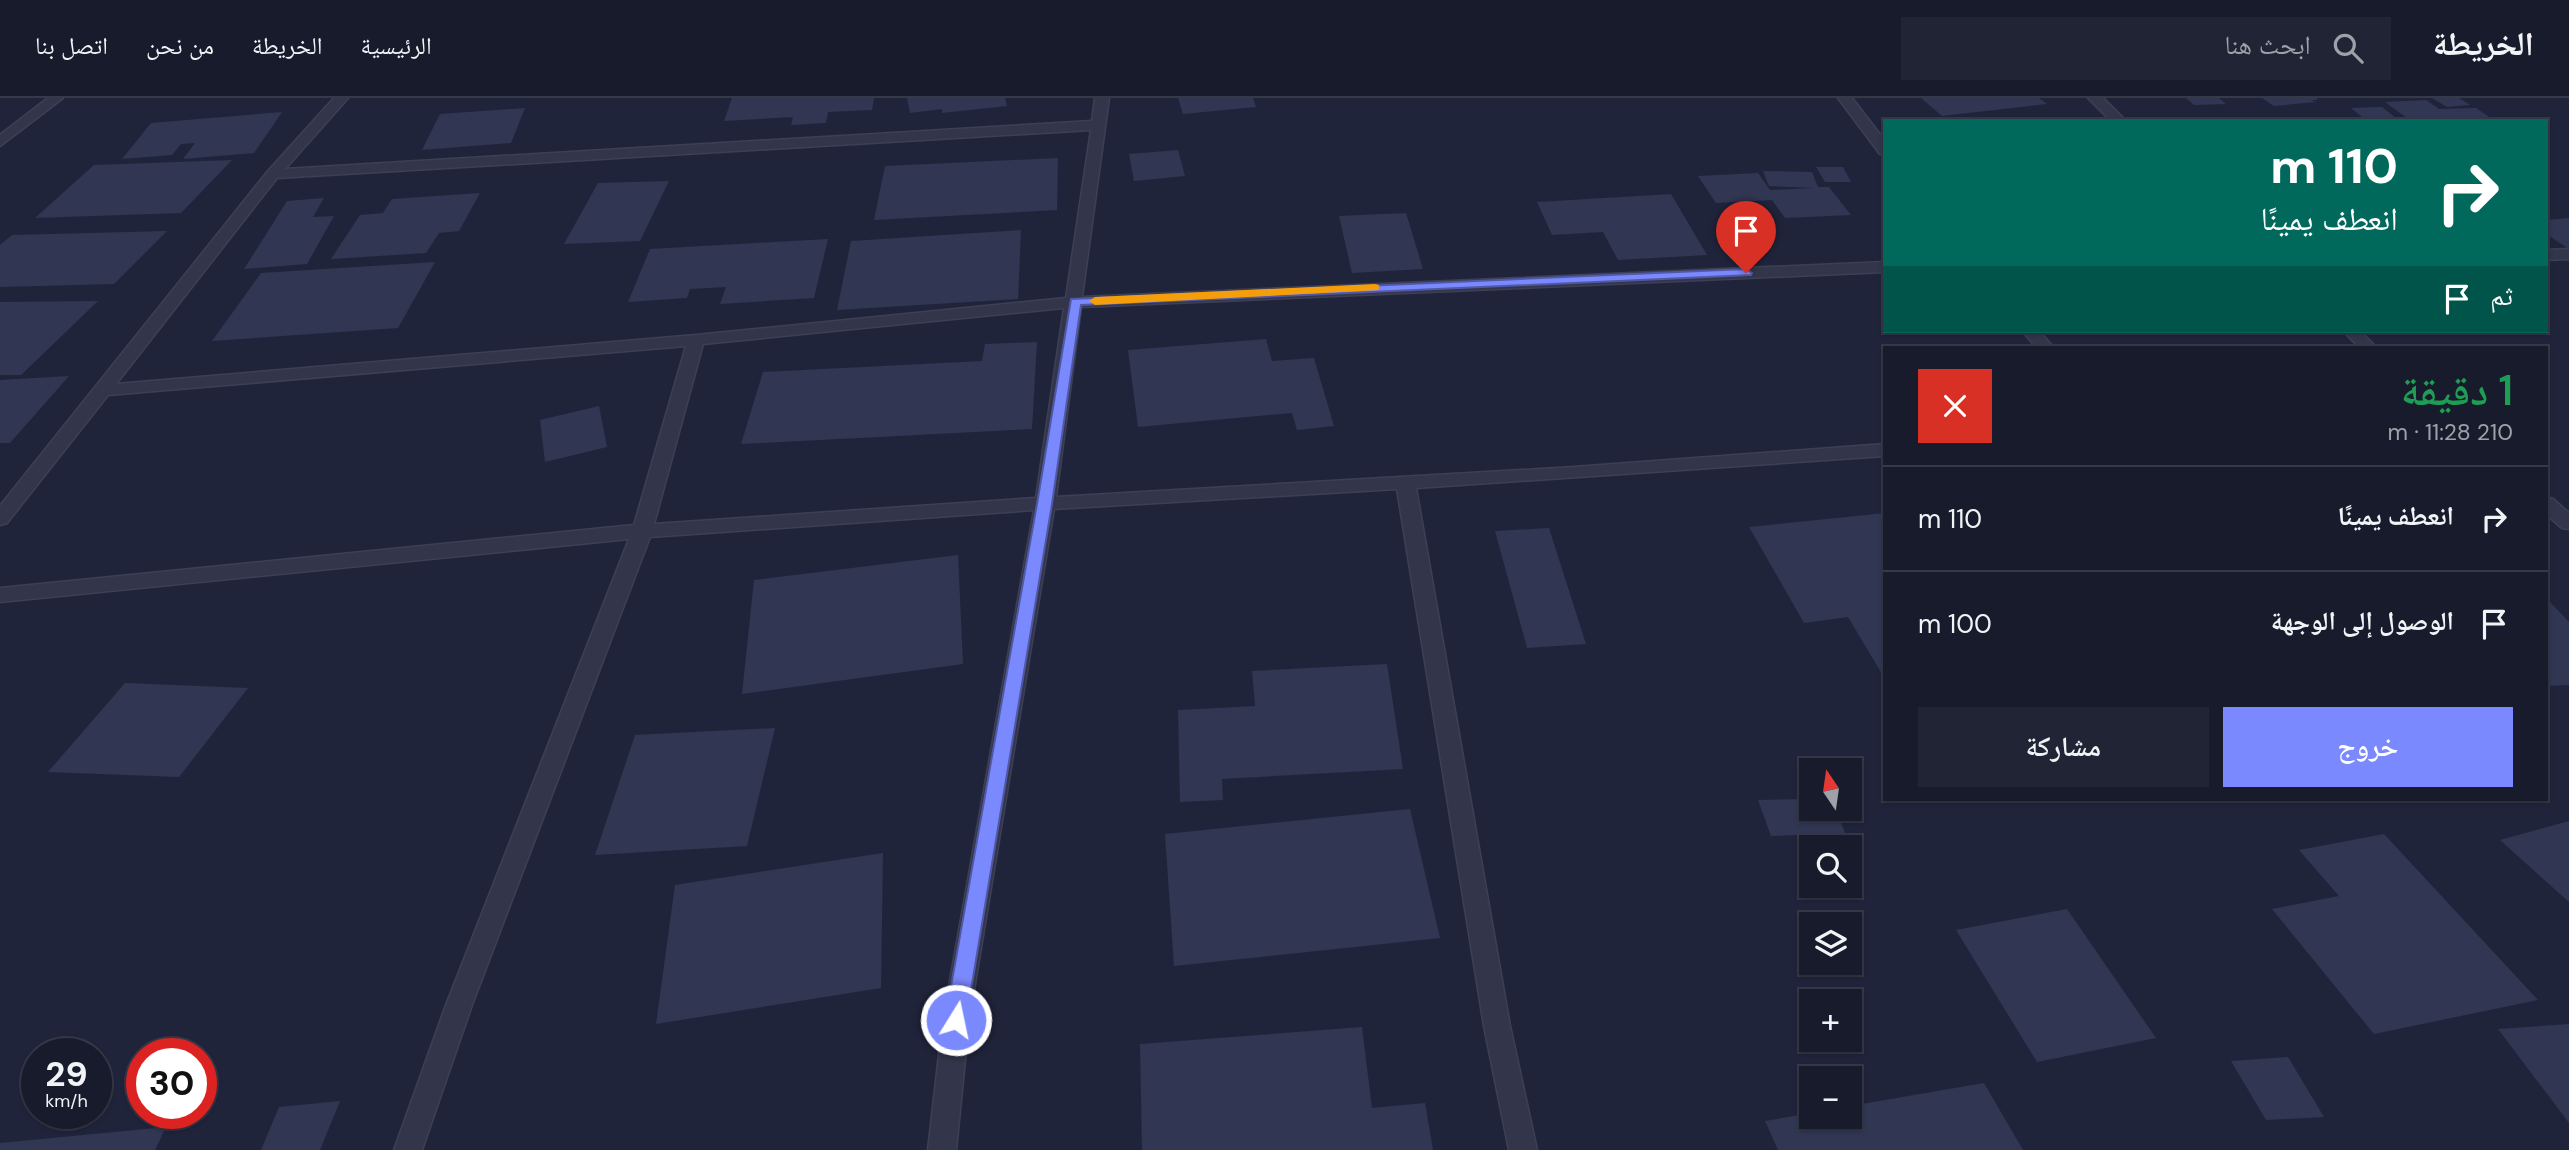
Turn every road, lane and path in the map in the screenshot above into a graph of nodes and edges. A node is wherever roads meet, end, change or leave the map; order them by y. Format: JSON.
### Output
{"nodes":[{"id":1,"x":56,"y":98,"type":"edge"},
{"id":2,"x":341,"y":98,"type":"edge"},
{"id":3,"x":1102,"y":98,"type":"edge"},
{"id":4,"x":1845,"y":98,"type":"edge"},
{"id":5,"x":2095,"y":98,"type":"edge"},
{"id":6,"x":2117,"y":119,"type":"edge"},
{"id":7,"x":1100,"y":125,"type":"junction"},
{"id":8,"x":0,"y":142,"type":"edge"},
{"id":9,"x":1883,"y":148,"type":"edge"},
{"id":10,"x":273,"y":174,"type":"junction"},
{"id":11,"x":2569,"y":254,"type":"edge"},
{"id":12,"x":2548,"y":255,"type":"edge"},
{"id":13,"x":1883,"y":267,"type":"edge"},
{"id":14,"x":1075,"y":302,"type":"junction"},
{"id":15,"x":2032,"y":333,"type":"edge"},
{"id":16,"x":2353,"y":333,"type":"edge"},
{"id":17,"x":696,"y":341,"type":"junction"},
{"id":18,"x":2044,"y":346,"type":"edge"},
{"id":19,"x":2367,"y":346,"type":"edge"},
{"id":20,"x":102,"y":390,"type":"junction"},
{"id":21,"x":1883,"y":450,"type":"edge"},
{"id":22,"x":1405,"y":482,"type":"junction"},
{"id":23,"x":1045,"y":504,"type":"junction"},
{"id":24,"x":2548,"y":505,"type":"edge"},
{"id":25,"x":0,"y":519,"type":"edge"},
{"id":26,"x":2569,"y":523,"type":"edge"},
{"id":27,"x":642,"y":531,"type":"junction"},
{"id":28,"x":0,"y":595,"type":"edge"},
{"id":29,"x":408,"y":1150,"type":"edge"},
{"id":30,"x":942,"y":1150,"type":"edge"},
{"id":31,"x":1523,"y":1150,"type":"edge"}],
"edges":[{"from":1,"to":8,"type":"street"},
{"from":2,"to":10,"type":"street"},
{"from":3,"to":7,"type":"street"},
{"from":4,"to":9,"type":"street"},
{"from":5,"to":6,"type":"street"},
{"from":7,"to":10,"type":"street"},
{"from":7,"to":14,"type":"street"},
{"from":10,"to":20,"type":"street"},
{"from":11,"to":12,"type":"street"},
{"from":13,"to":14,"type":"street"},
{"from":14,"to":17,"type":"street"},
{"from":14,"to":23,"type":"street"},
{"from":15,"to":18,"type":"street"},
{"from":16,"to":19,"type":"street"},
{"from":17,"to":20,"type":"street"},
{"from":17,"to":27,"type":"street"},
{"from":20,"to":25,"type":"street"},
{"from":21,"to":22,"type":"street"},
{"from":22,"to":23,"type":"street"},
{"from":22,"to":31,"type":"street"},
{"from":23,"to":27,"type":"street"},
{"from":23,"to":30,"type":"street"},
{"from":24,"to":26,"type":"street"},
{"from":27,"to":28,"type":"street"},
{"from":27,"to":29,"type":"street"}]}
